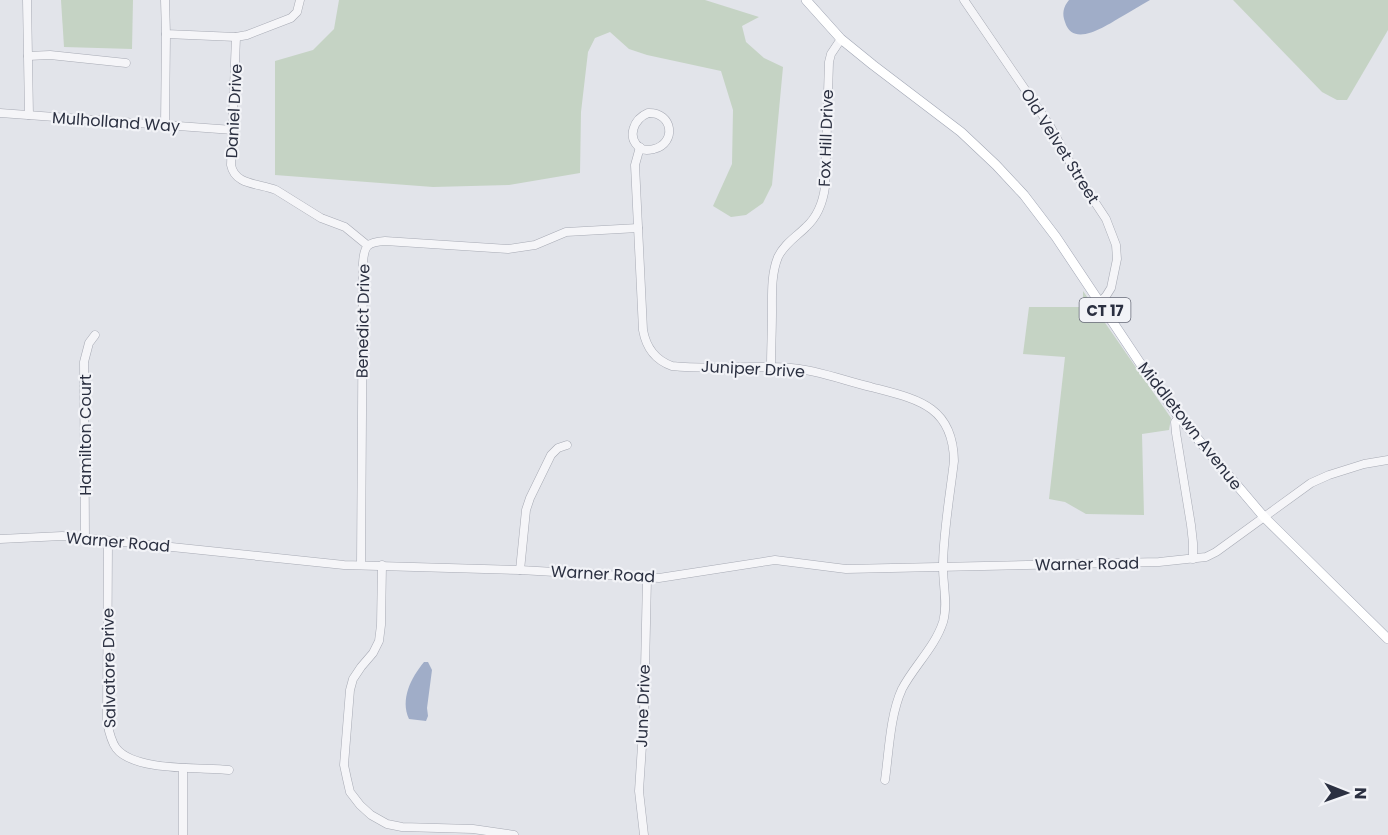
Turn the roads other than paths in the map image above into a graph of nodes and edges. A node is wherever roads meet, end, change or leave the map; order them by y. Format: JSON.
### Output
{"nodes":[{"id":1,"x":27,"y":0,"type":"edge"},
{"id":2,"x":165,"y":0,"type":"edge"},
{"id":3,"x":300,"y":0,"type":"edge"},
{"id":4,"x":806,"y":0,"type":"edge"},
{"id":5,"x":963,"y":0,"type":"edge"},
{"id":6,"x":166,"y":34,"type":"junction"},
{"id":7,"x":236,"y":37,"type":"junction"},
{"id":8,"x":841,"y":39,"type":"junction"},
{"id":9,"x":28,"y":56,"type":"junction"},
{"id":10,"x":126,"y":63,"type":"dead end"},
{"id":11,"x":0,"y":113,"type":"edge"},
{"id":12,"x":29,"y":115,"type":"junction"},
{"id":13,"x":165,"y":125,"type":"junction"},
{"id":14,"x":232,"y":130,"type":"junction"},
{"id":15,"x":640,"y":147,"type":"junction"},
{"id":16,"x":638,"y":228,"type":"junction"},
{"id":17,"x":367,"y":245,"type":"junction"},
{"id":18,"x":1100,"y":302,"type":"junction"},
{"id":19,"x":95,"y":335,"type":"dead end"},
{"id":20,"x":771,"y":367,"type":"junction"},
{"id":21,"x":1179,"y":417,"type":"junction"},
{"id":22,"x":567,"y":445,"type":"dead end"},
{"id":23,"x":1388,"y":460,"type":"edge"},
{"id":24,"x":1264,"y":517,"type":"junction"},
{"id":25,"x":85,"y":538,"type":"junction"},
{"id":26,"x":0,"y":539,"type":"edge"},
{"id":27,"x":108,"y":541,"type":"junction"},
{"id":28,"x":1193,"y":559,"type":"junction"},
{"id":29,"x":361,"y":565,"type":"junction"},
{"id":30,"x":382,"y":565,"type":"junction"},
{"id":31,"x":943,"y":566,"type":"junction"},
{"id":32,"x":520,"y":570,"type":"junction"},
{"id":33,"x":647,"y":578,"type":"junction"},
{"id":34,"x":1388,"y":639,"type":"edge"},
{"id":35,"x":183,"y":768,"type":"junction"},
{"id":36,"x":230,"y":770,"type":"dead end"},
{"id":37,"x":885,"y":780,"type":"dead end"},
{"id":38,"x":183,"y":835,"type":"edge"},
{"id":39,"x":514,"y":835,"type":"edge"},
{"id":40,"x":644,"y":835,"type":"edge"}],
"edges":[{"from":1,"to":9,"type":"street"},
{"from":2,"to":6,"type":"street"},
{"from":3,"to":7,"type":"street"},
{"from":4,"to":8,"type":"main road","name":"Middletown Avenue","number":"CT 17"},
{"from":5,"to":18,"type":"street","name":"Old Velvet Street"},
{"from":6,"to":7,"type":"street"},
{"from":6,"to":13,"type":"street"},
{"from":7,"to":14,"type":"street","name":"Daniel Drive"},
{"from":8,"to":18,"type":"main road","name":"Middletown Avenue","number":"CT 17"},
{"from":8,"to":20,"type":"street","name":"Fox Hill Drive"},
{"from":9,"to":10,"type":"street"},
{"from":9,"to":12,"type":"street"},
{"from":11,"to":12,"type":"street","name":"Mulholland Way"},
{"from":12,"to":13,"type":"street","name":"Mulholland Way"},
{"from":13,"to":14,"type":"street","name":"Mulholland Way"},
{"from":14,"to":17,"type":"street","name":"Daniel Drive"},
{"from":15,"to":15,"type":"street","name":"Juniper Drive"},
{"from":15,"to":16,"type":"street","name":"Juniper Drive"},
{"from":16,"to":17,"type":"street","name":"Benedict Drive"},
{"from":16,"to":20,"type":"street","name":"Juniper Drive"},
{"from":17,"to":29,"type":"street","name":"Benedict Drive"},
{"from":18,"to":21,"type":"main road","name":"Middletown Avenue","number":"CT 17"},
{"from":19,"to":25,"type":"street","name":"Hamilton Court"},
{"from":20,"to":31,"type":"street","name":"Juniper Drive"},
{"from":21,"to":24,"type":"main road","name":"Middletown Avenue","number":"CT 17"},
{"from":21,"to":28,"type":"street"},
{"from":22,"to":32,"type":"street"},
{"from":23,"to":24,"type":"street","name":"Warner Road"},
{"from":24,"to":28,"type":"street","name":"Warner Road"},
{"from":24,"to":34,"type":"main road","name":"Middletown Avenue","number":"CT 17"},
{"from":25,"to":26,"type":"street","name":"Warner Road"},
{"from":25,"to":27,"type":"street","name":"Warner Road"},
{"from":27,"to":29,"type":"street","name":"Warner Road"},
{"from":27,"to":35,"type":"street","name":"Salvatore Drive"},
{"from":28,"to":31,"type":"street","name":"Warner Road"},
{"from":29,"to":30,"type":"street","name":"Warner Road"},
{"from":30,"to":32,"type":"street","name":"Warner Road"},
{"from":30,"to":39,"type":"street"},
{"from":31,"to":33,"type":"street","name":"Warner Road"},
{"from":31,"to":37,"type":"street","name":"Juniper Drive"},
{"from":32,"to":33,"type":"street","name":"Warner Road"},
{"from":33,"to":40,"type":"street","name":"June Drive"},
{"from":35,"to":36,"type":"street","name":"Salvatore Drive"},
{"from":35,"to":38,"type":"street"}]}
